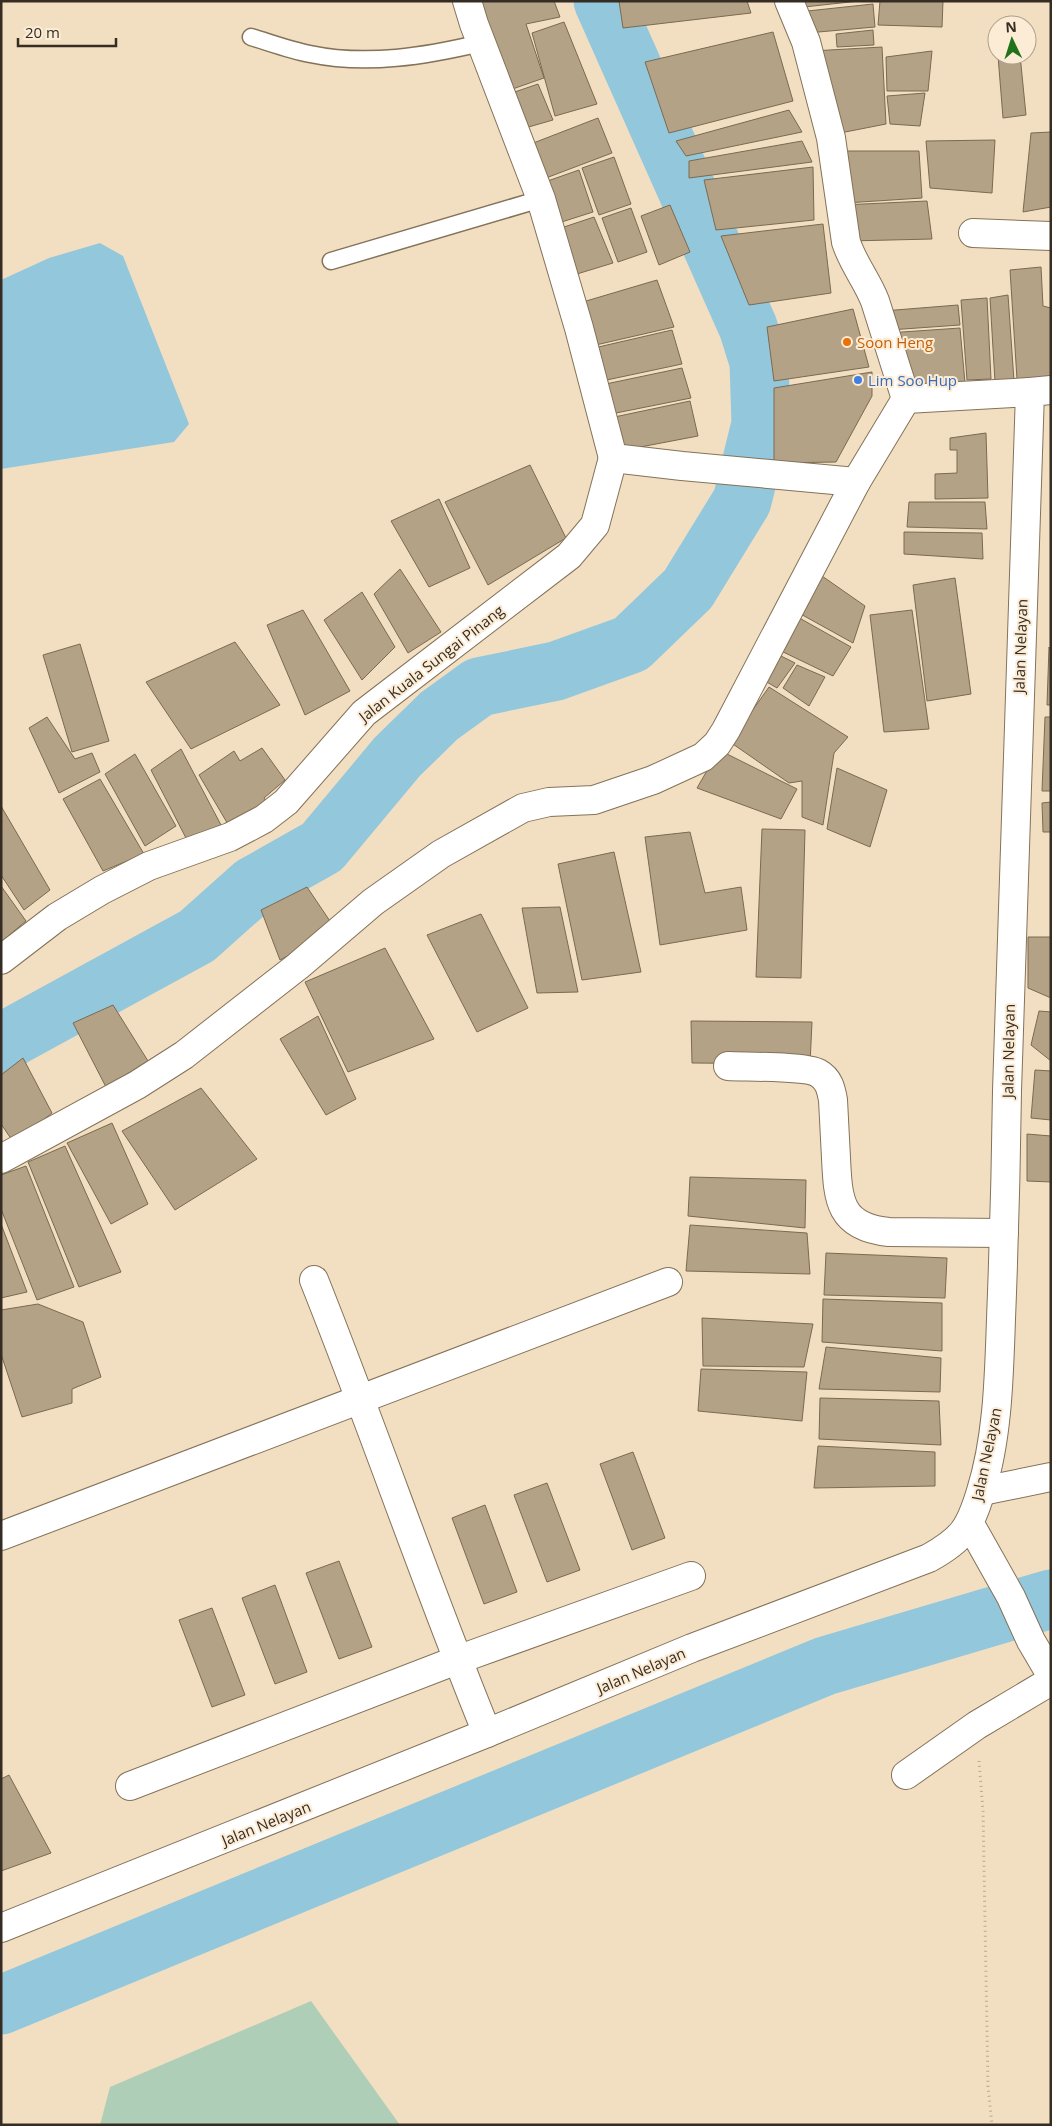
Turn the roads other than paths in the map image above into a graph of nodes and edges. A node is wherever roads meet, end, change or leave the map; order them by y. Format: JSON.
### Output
{"nodes":[{"id":1,"x":467,"y":1,"type":"edge"},
{"id":2,"x":789,"y":1,"type":"edge"},
{"id":3,"x":251,"y":37,"type":"dead end"},
{"id":4,"x":481,"y":43,"type":"junction"},
{"id":5,"x":541,"y":199,"type":"junction"},
{"id":6,"x":973,"y":233,"type":"dead end"},
{"id":7,"x":1051,"y":236,"type":"edge"},
{"id":8,"x":331,"y":261,"type":"dead end"},
{"id":9,"x":1040,"y":391,"type":"edge"},
{"id":10,"x":906,"y":399,"type":"junction"},
{"id":11,"x":613,"y":458,"type":"junction"},
{"id":12,"x":856,"y":482,"type":"junction"},
{"id":13,"x":1,"y":960,"type":"edge"},
{"id":14,"x":728,"y":1066,"type":"dead end"},
{"id":15,"x":1,"y":1159,"type":"edge"},
{"id":16,"x":1004,"y":1233,"type":"junction"},
{"id":17,"x":314,"y":1280,"type":"dead end"},
{"id":18,"x":668,"y":1282,"type":"dead end"},
{"id":19,"x":361,"y":1399,"type":"junction"},
{"id":20,"x":1051,"y":1477,"type":"edge"},
{"id":21,"x":982,"y":1491,"type":"junction"},
{"id":22,"x":970,"y":1524,"type":"junction"},
{"id":23,"x":1,"y":1536,"type":"edge"},
{"id":24,"x":692,"y":1576,"type":"dead end"},
{"id":25,"x":457,"y":1660,"type":"junction"},
{"id":26,"x":1051,"y":1675,"type":"edge"},
{"id":27,"x":1051,"y":1681,"type":"edge"},
{"id":28,"x":488,"y":1733,"type":"junction"},
{"id":29,"x":906,"y":1775,"type":"dead end"},
{"id":30,"x":130,"y":1786,"type":"dead end"},
{"id":31,"x":1,"y":1928,"type":"edge"}],
"edges":[{"from":1,"to":4,"type":"street"},
{"from":2,"to":10,"type":"street"},
{"from":3,"to":4,"type":"lane"},
{"from":4,"to":5,"type":"street"},
{"from":5,"to":8,"type":"lane"},
{"from":5,"to":11,"type":"street"},
{"from":6,"to":7,"type":"street"},
{"from":9,"to":10,"type":"street"},
{"from":9,"to":16,"type":"street","name":"Jalan Nelayan"},
{"from":10,"to":12,"type":"street"},
{"from":11,"to":12,"type":"street"},
{"from":11,"to":13,"type":"street","name":"Jalan Kuala Sungai Pinang"},
{"from":12,"to":15,"type":"street"},
{"from":14,"to":16,"type":"street"},
{"from":16,"to":21,"type":"street","name":"Jalan Nelayan"},
{"from":17,"to":19,"type":"street"},
{"from":18,"to":19,"type":"street"},
{"from":19,"to":23,"type":"street"},
{"from":19,"to":25,"type":"street"},
{"from":20,"to":21,"type":"street"},
{"from":21,"to":22,"type":"street","name":"Jalan Nelayan"},
{"from":22,"to":26,"type":"street"},
{"from":22,"to":28,"type":"street","name":"Jalan Nelayan"},
{"from":24,"to":25,"type":"street"},
{"from":25,"to":28,"type":"street"},
{"from":25,"to":30,"type":"street"},
{"from":27,"to":29,"type":"street"},
{"from":28,"to":31,"type":"street","name":"Jalan Nelayan"}]}
